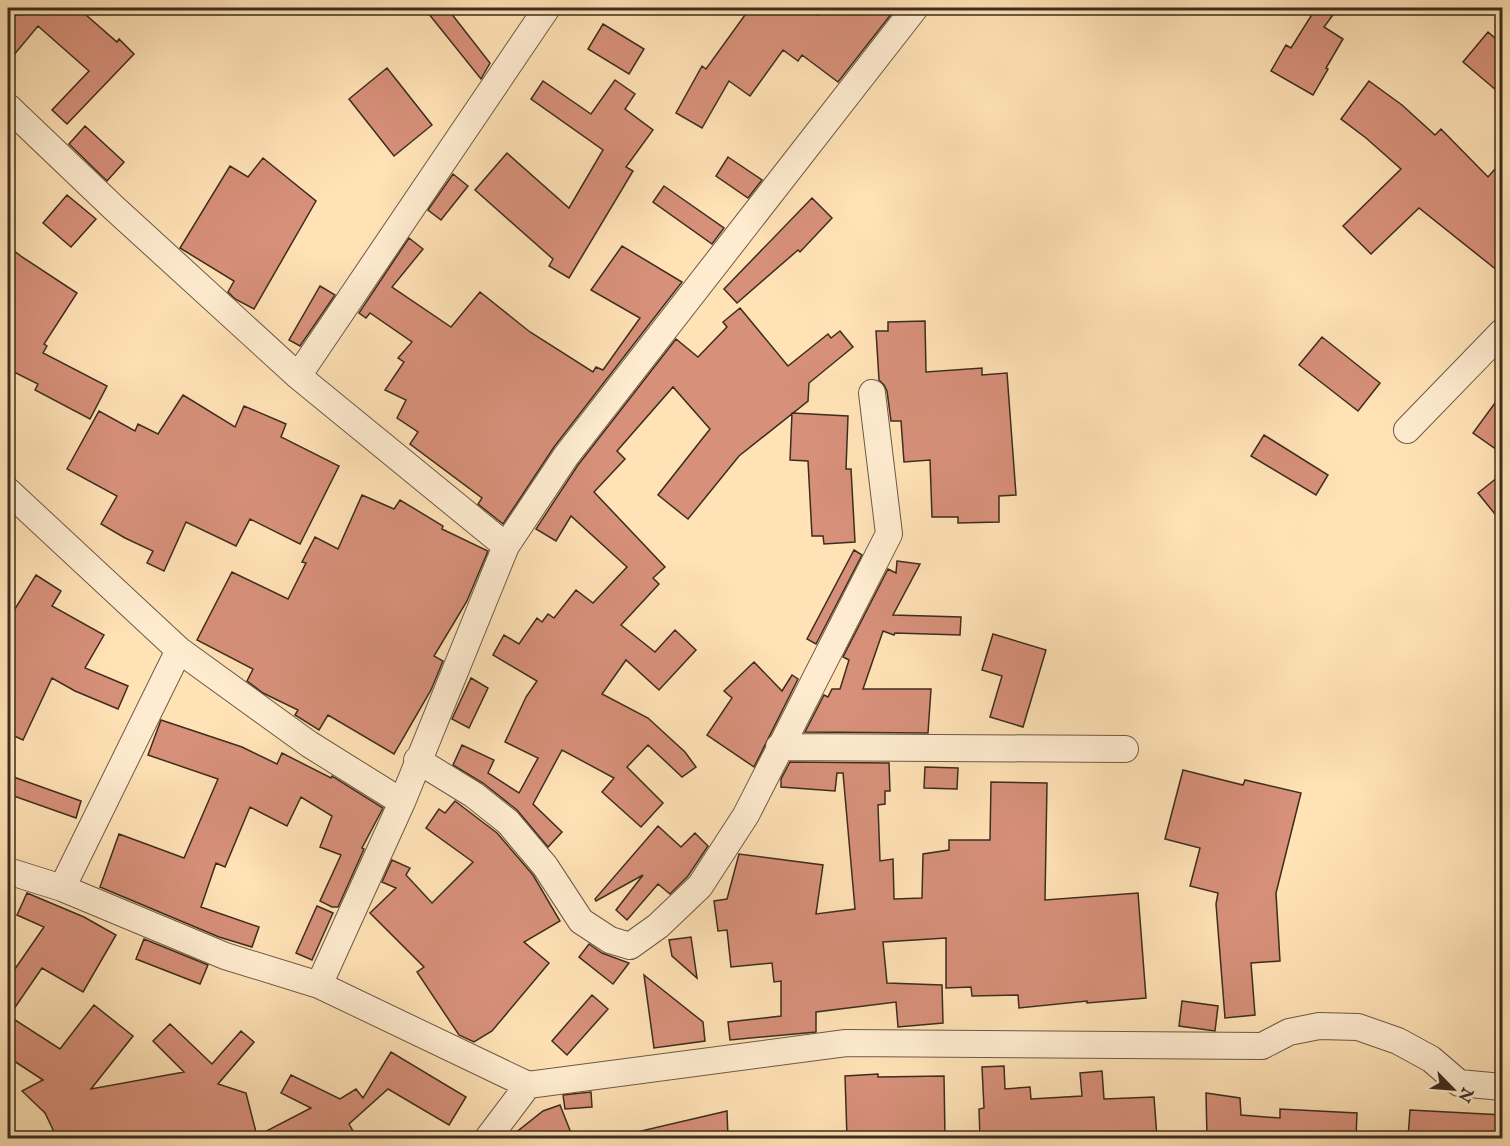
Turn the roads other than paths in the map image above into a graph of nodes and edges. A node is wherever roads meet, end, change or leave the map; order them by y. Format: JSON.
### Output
{"nodes":[{"id":1,"x":547,"y":8,"type":"edge"},
{"id":2,"x":915,"y":8,"type":"edge"},
{"id":3,"x":8,"y":107,"type":"edge"},
{"id":4,"x":1503,"y":332,"type":"edge"},
{"id":5,"x":298,"y":376,"type":"junction"},
{"id":6,"x":872,"y":393,"type":"dead end"},
{"id":7,"x":1407,"y":430,"type":"dead end"},
{"id":8,"x":8,"y":491,"type":"edge"},
{"id":9,"x":506,"y":546,"type":"junction"},
{"id":10,"x":179,"y":650,"type":"junction"},
{"id":11,"x":779,"y":747,"type":"junction"},
{"id":12,"x":1125,"y":749,"type":"dead end"},
{"id":13,"x":417,"y":760,"type":"junction"},
{"id":14,"x":402,"y":802,"type":"junction"},
{"id":15,"x":8,"y":871,"type":"edge"},
{"id":16,"x":62,"y":888,"type":"junction"},
{"id":17,"x":319,"y":985,"type":"junction"},
{"id":18,"x":528,"y":1085,"type":"junction"},
{"id":19,"x":1503,"y":1087,"type":"edge"},
{"id":20,"x":488,"y":1138,"type":"edge"}],
"edges":[{"from":1,"to":5,"type":"street"},
{"from":2,"to":9,"type":"street"},
{"from":3,"to":5,"type":"street"},
{"from":4,"to":7,"type":"street"},
{"from":5,"to":9,"type":"street"},
{"from":6,"to":11,"type":"street"},
{"from":8,"to":10,"type":"street"},
{"from":9,"to":13,"type":"street"},
{"from":10,"to":14,"type":"street"},
{"from":10,"to":16,"type":"street"},
{"from":11,"to":12,"type":"street"},
{"from":11,"to":13,"type":"street"},
{"from":13,"to":14,"type":"street"},
{"from":14,"to":17,"type":"street"},
{"from":15,"to":16,"type":"street"},
{"from":16,"to":17,"type":"street"},
{"from":17,"to":18,"type":"street"},
{"from":18,"to":19,"type":"street"},
{"from":18,"to":20,"type":"street"}]}
